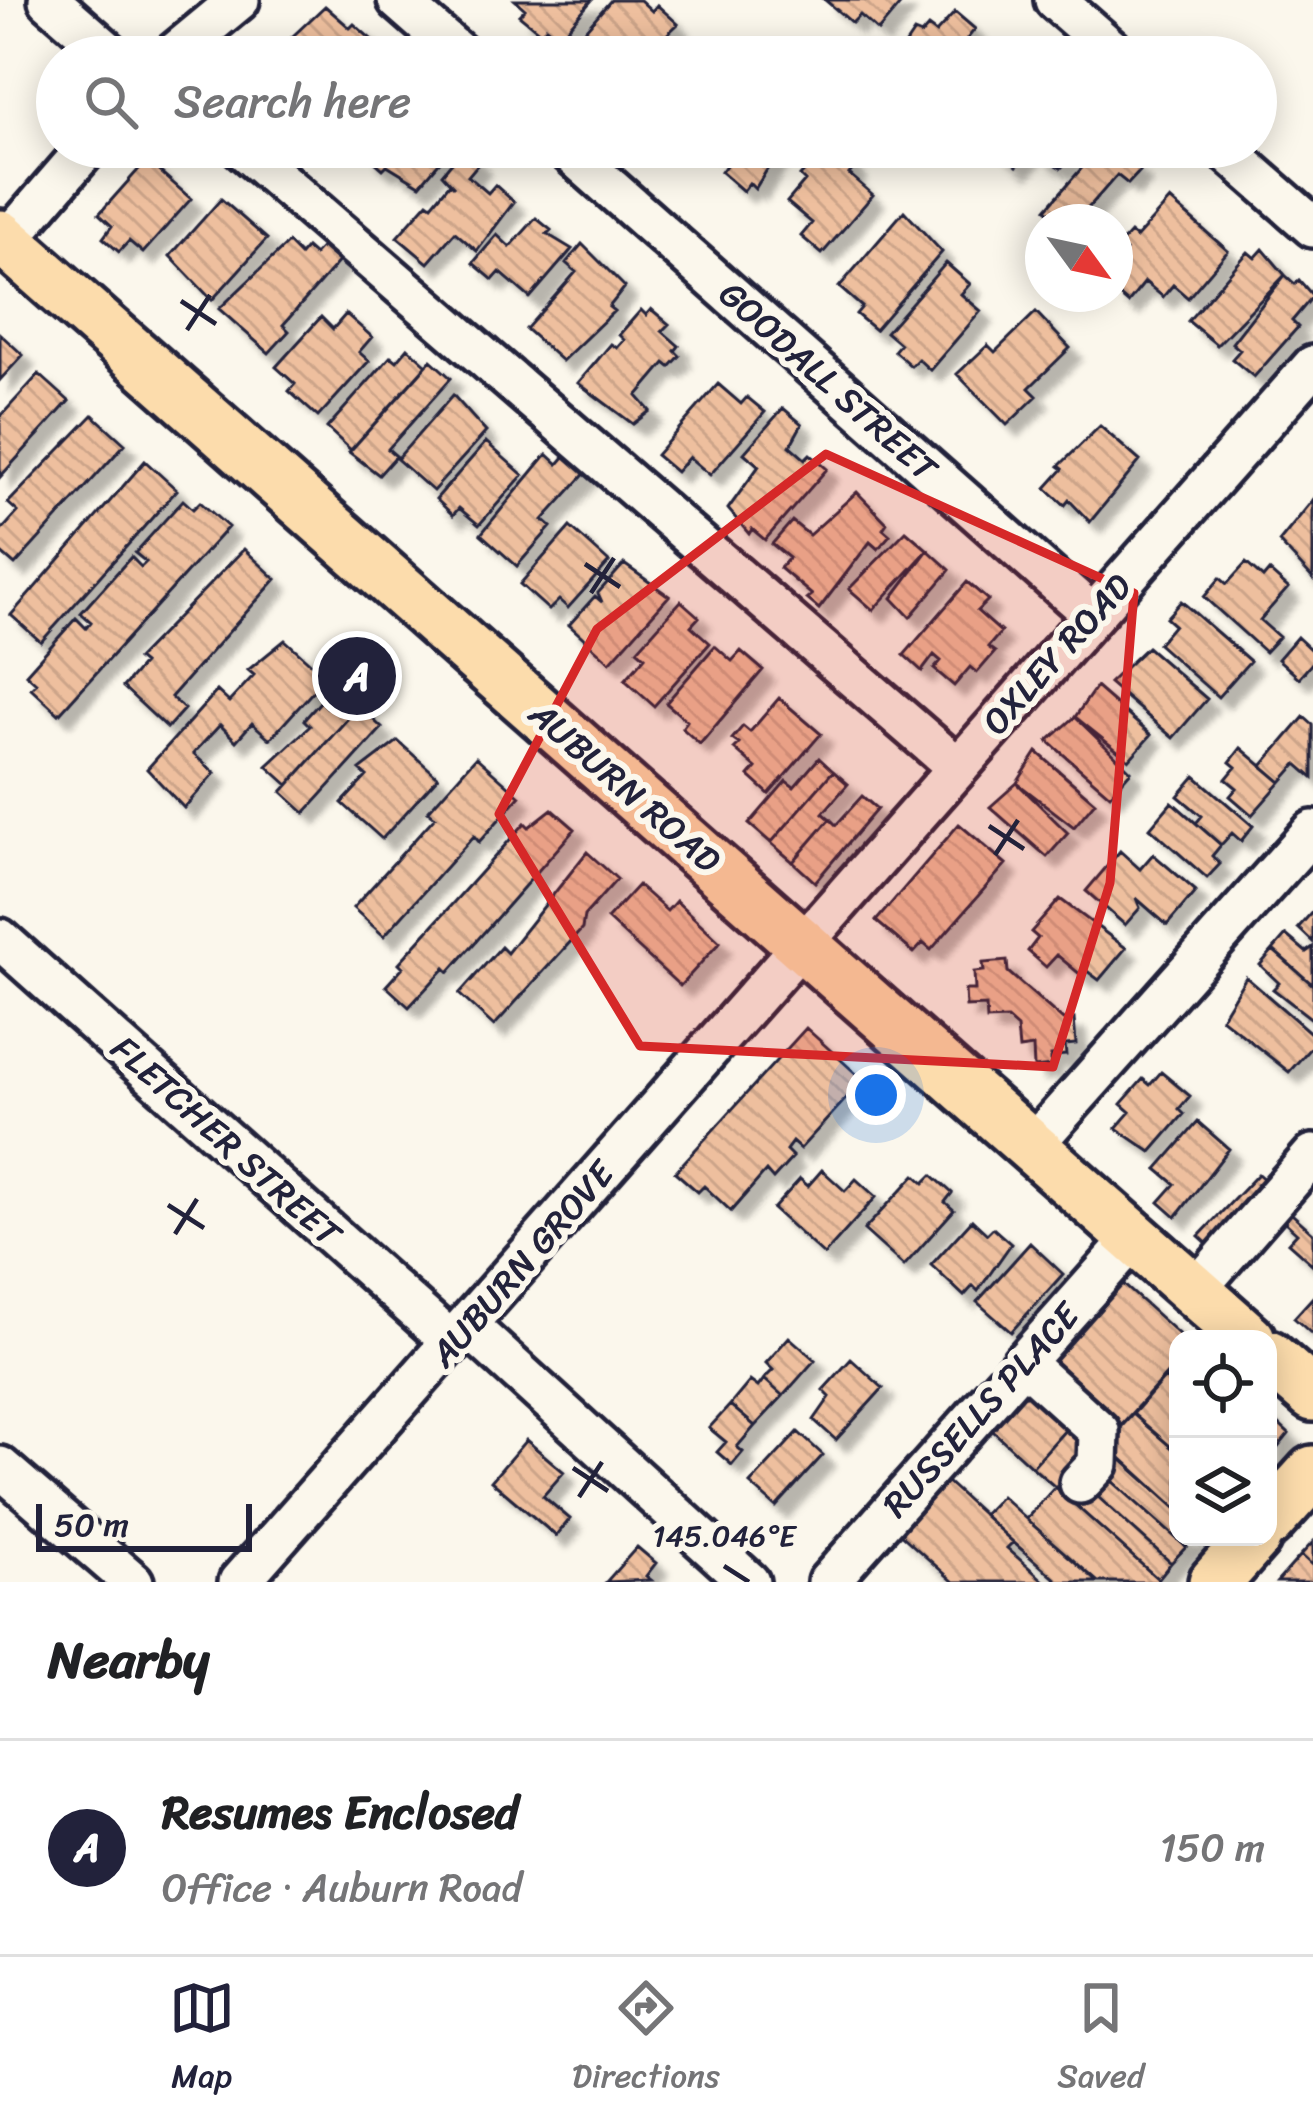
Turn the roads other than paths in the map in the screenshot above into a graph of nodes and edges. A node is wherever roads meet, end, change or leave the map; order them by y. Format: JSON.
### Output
{"nodes":[{"id":1,"x":49,"y":0,"type":"edge"},
{"id":2,"x":192,"y":0,"type":"edge"},
{"id":3,"x":239,"y":0,"type":"edge"},
{"id":4,"x":398,"y":0,"type":"edge"},
{"id":5,"x":1055,"y":0,"type":"edge"},
{"id":6,"x":90,"y":36,"type":"edge"},
{"id":7,"x":176,"y":36,"type":"edge"},
{"id":8,"x":193,"y":36,"type":"edge"},
{"id":9,"x":439,"y":36,"type":"edge"},
{"id":10,"x":1096,"y":36,"type":"edge"},
{"id":11,"x":69,"y":168,"type":"edge"},
{"id":12,"x":265,"y":168,"type":"edge"},
{"id":13,"x":588,"y":168,"type":"edge"},
{"id":14,"x":1246,"y":168,"type":"edge"},
{"id":15,"x":1313,"y":227,"type":"edge"},
{"id":16,"x":2,"y":242,"type":"edge"},
{"id":17,"x":1313,"y":366,"type":"edge"},
{"id":18,"x":1091,"y":614,"type":"junction"},
{"id":19,"x":957,"y":767,"type":"junction"},
{"id":20,"x":1313,"y":831,"type":"edge"},
{"id":21,"x":0,"y":939,"type":"edge"},
{"id":22,"x":802,"y":944,"type":"junction"},
{"id":23,"x":1031,"y":1147,"type":"junction"},
{"id":24,"x":1313,"y":1155,"type":"edge"},
{"id":25,"x":1134,"y":1238,"type":"junction"},
{"id":26,"x":1194,"y":1292,"type":"junction"},
{"id":27,"x":1238,"y":1330,"type":"edge"},
{"id":28,"x":460,"y":1335,"type":"junction"},
{"id":29,"x":1023,"y":1362,"type":"junction"},
{"id":30,"x":1277,"y":1364,"type":"edge"},
{"id":31,"x":1313,"y":1395,"type":"edge"},
{"id":32,"x":1313,"y":1472,"type":"edge"},
{"id":33,"x":3,"y":1475,"type":"edge"},
{"id":34,"x":1080,"y":1483,"type":"dead end"},
{"id":35,"x":1277,"y":1512,"type":"edge"},
{"id":36,"x":1247,"y":1546,"type":"edge"},
{"id":37,"x":133,"y":1582,"type":"edge"},
{"id":38,"x":239,"y":1582,"type":"edge"},
{"id":39,"x":749,"y":1582,"type":"edge"},
{"id":40,"x":828,"y":1582,"type":"edge"},
{"id":41,"x":1216,"y":1582,"type":"edge"}],
"edges":[{"from":1,"to":6,"type":"street"},
{"from":2,"to":7,"type":"street"},
{"from":3,"to":8,"type":"street"},
{"from":4,"to":9,"type":"street"},
{"from":5,"to":10,"type":"street"},
{"from":11,"to":16,"type":"street"},
{"from":12,"to":19,"type":"street"},
{"from":13,"to":18,"type":"street","name":"GOODALL STREET"},
{"from":14,"to":15,"type":"street"},
{"from":16,"to":22,"type":"main road","name":"AUBURN ROAD"},
{"from":17,"to":18,"type":"street","name":"OXLEY ROAD"},
{"from":18,"to":19,"type":"street","name":"OXLEY ROAD"},
{"from":19,"to":22,"type":"street","name":"OXLEY ROAD"},
{"from":20,"to":23,"type":"street"},
{"from":21,"to":28,"type":"street","name":"FLETCHER STREET"},
{"from":22,"to":23,"type":"main road","name":"AUBURN ROAD"},
{"from":22,"to":28,"type":"street","name":"AUBURN GROVE"},
{"from":23,"to":25,"type":"main road","name":"AUBURN ROAD"},
{"from":24,"to":26,"type":"street"},
{"from":25,"to":26,"type":"main road","name":"AUBURN ROAD"},
{"from":25,"to":29,"type":"street","name":"RUSSELLS PLACE"},
{"from":26,"to":27,"type":"main road","name":"AUBURN ROAD"},
{"from":28,"to":38,"type":"street","name":"AUBURN GROVE"},
{"from":28,"to":39,"type":"street","name":"FLETCHER STREET"},
{"from":29,"to":34,"type":"street"},
{"from":29,"to":40,"type":"street","name":"RUSSELLS PLACE"},
{"from":30,"to":31,"type":"main road"},
{"from":32,"to":35,"type":"main road"},
{"from":33,"to":37,"type":"street"},
{"from":36,"to":41,"type":"main road"}]}
